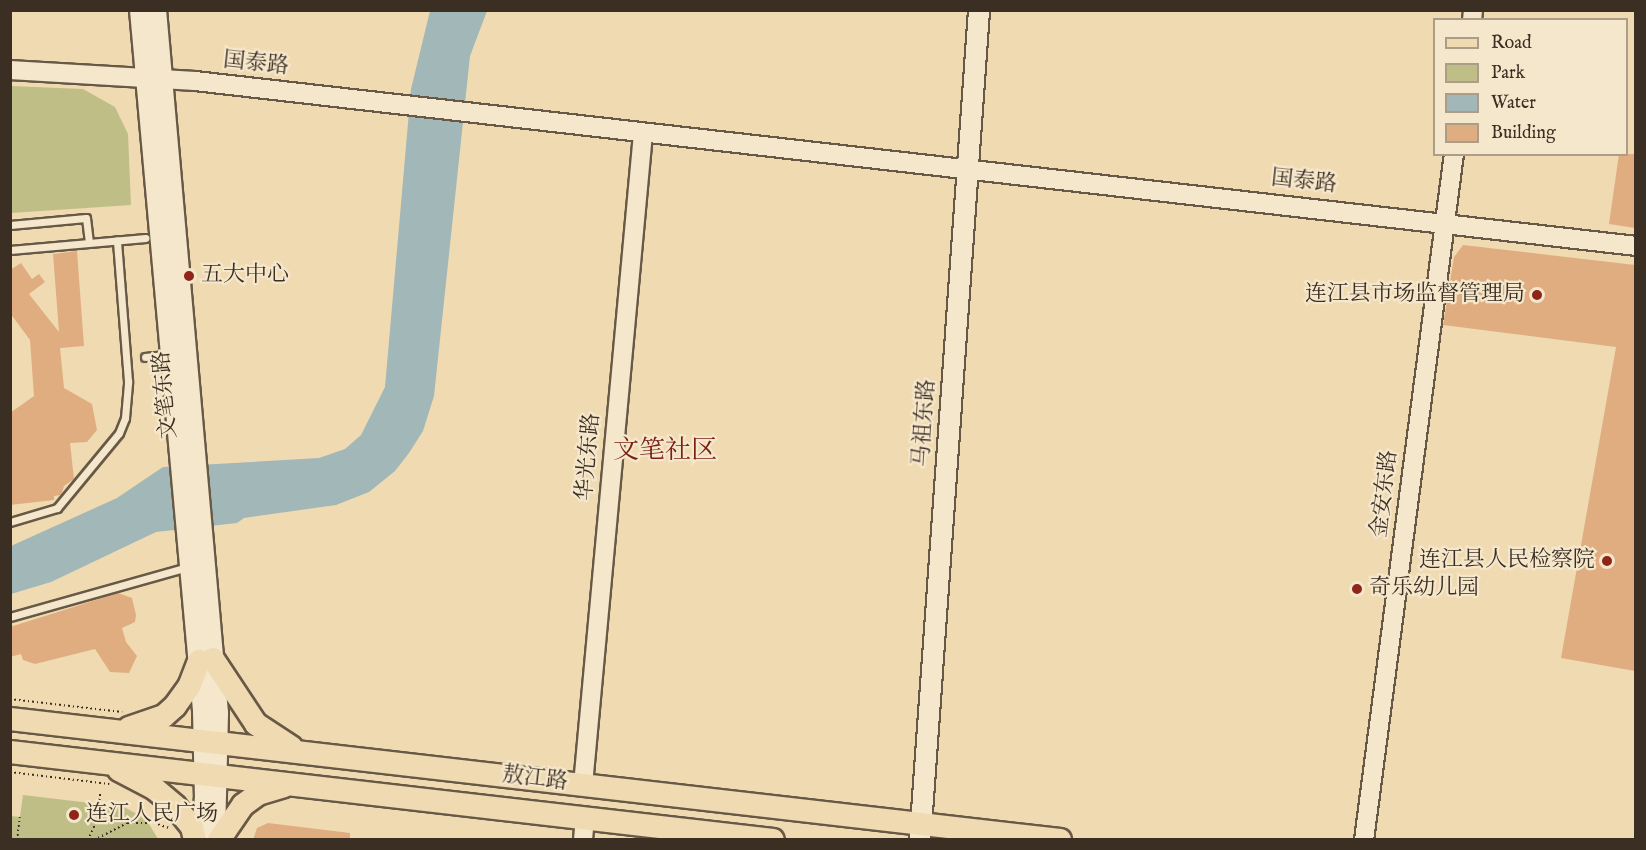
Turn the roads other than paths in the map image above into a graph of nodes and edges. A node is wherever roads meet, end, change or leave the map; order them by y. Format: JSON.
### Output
{"nodes":[{"id":1,"x":140,"y":10,"type":"edge"},
{"id":2,"x":156,"y":10,"type":"edge"},
{"id":3,"x":979,"y":10,"type":"edge"},
{"id":4,"x":10,"y":70,"type":"edge"},
{"id":5,"x":154,"y":78,"type":"junction"},
{"id":6,"x":643,"y":134,"type":"junction"},
{"id":7,"x":1454,"y":156,"type":"edge"},
{"id":8,"x":967,"y":169,"type":"junction"},
{"id":9,"x":1445,"y":222,"type":"junction"},
{"id":10,"x":10,"y":225,"type":"edge"},
{"id":11,"x":145,"y":238,"type":"dead end"},
{"id":12,"x":117,"y":240,"type":"junction"},
{"id":13,"x":89,"y":242,"type":"junction"},
{"id":14,"x":1635,"y":246,"type":"edge"},
{"id":15,"x":10,"y":250,"type":"edge"},
{"id":16,"x":171,"y":354,"type":"junction"},
{"id":17,"x":145,"y":357,"type":"dead end"},
{"id":18,"x":189,"y":463,"type":"junction"},
{"id":19,"x":10,"y":522,"type":"edge"},
{"id":20,"x":195,"y":529,"type":"junction"},
{"id":21,"x":190,"y":567,"type":"junction"},
{"id":22,"x":10,"y":618,"type":"edge"},
{"id":23,"x":206,"y":660,"type":"junction"},
{"id":24,"x":10,"y":719,"type":"edge"},
{"id":25,"x":91,"y":728,"type":"junction"},
{"id":26,"x":212,"y":742,"type":"junction"},
{"id":27,"x":10,"y":752,"type":"edge"},
{"id":28,"x":306,"y":753,"type":"junction"},
{"id":29,"x":86,"y":761,"type":"junction"},
{"id":30,"x":212,"y":775,"type":"junction"},
{"id":31,"x":299,"y":784,"type":"junction"},
{"id":32,"x":583,"y":785,"type":"junction"},
{"id":33,"x":584,"y":829,"type":"edge"},
{"id":34,"x":921,"y":832,"type":"edge"},
{"id":35,"x":195,"y":840,"type":"edge"},
{"id":36,"x":201,"y":840,"type":"edge"},
{"id":37,"x":217,"y":840,"type":"edge"},
{"id":38,"x":773,"y":840,"type":"edge"},
{"id":39,"x":1060,"y":840,"type":"edge"},
{"id":40,"x":1364,"y":840,"type":"edge"}],
"edges":[{"from":1,"to":5,"type":"main road","name":"文笔东路"},
{"from":2,"to":5,"type":"main road","name":"文笔东路"},
{"from":3,"to":8,"type":"main road","name":"马祖东路"},
{"from":4,"to":5,"type":"street","name":"国泰路"},
{"from":5,"to":6,"type":"street","name":"国泰路"},
{"from":5,"to":16,"type":"main road","name":"文笔东路"},
{"from":5,"to":18,"type":"main road","name":"文笔东路"},
{"from":6,"to":8,"type":"street","name":"国泰路"},
{"from":6,"to":32,"type":"street","name":"华光东路"},
{"from":7,"to":9,"type":"street","name":"金安东路"},
{"from":8,"to":9,"type":"street","name":"国泰路"},
{"from":8,"to":34,"type":"main road","name":"马祖东路"},
{"from":9,"to":14,"type":"street","name":"国泰路"},
{"from":9,"to":40,"type":"street","name":"金安东路"},
{"from":10,"to":13,"type":"lane"},
{"from":11,"to":12,"type":"lane"},
{"from":12,"to":13,"type":"lane"},
{"from":12,"to":19,"type":"lane"},
{"from":13,"to":15,"type":"lane"},
{"from":16,"to":17,"type":"lane"},
{"from":16,"to":18,"type":"main road","name":"文笔东路"},
{"from":18,"to":20,"type":"main road","name":"文笔东路"},
{"from":20,"to":21,"type":"main road","name":"文笔东路"},
{"from":20,"to":23,"type":"main road","name":"文笔东路"},
{"from":21,"to":22,"type":"lane"},
{"from":21,"to":23,"type":"main road","name":"文笔东路"},
{"from":23,"to":25,"type":"main road"},
{"from":23,"to":26,"type":"main road","name":"文笔东路"},
{"from":23,"to":28,"type":"main road"},
{"from":24,"to":25,"type":"main road","name":"敖江路"},
{"from":25,"to":26,"type":"main road","name":"敖江路"},
{"from":26,"to":28,"type":"main road","name":"敖江路"},
{"from":26,"to":30,"type":"main road","name":"文笔东路"},
{"from":27,"to":29,"type":"main road","name":"敖江路"},
{"from":28,"to":32,"type":"main road","name":"敖江路"},
{"from":29,"to":30,"type":"main road","name":"敖江路"},
{"from":29,"to":35,"type":"main road"},
{"from":30,"to":31,"type":"main road","name":"敖江路"},
{"from":30,"to":36,"type":"main road"},
{"from":30,"to":37,"type":"main road"},
{"from":31,"to":33,"type":"main road","name":"敖江路"},
{"from":31,"to":37,"type":"main road"},
{"from":32,"to":34,"type":"main road","name":"敖江路"},
{"from":33,"to":38,"type":"main road","name":"敖江路"},
{"from":34,"to":39,"type":"main road","name":"敖江路"}]}
